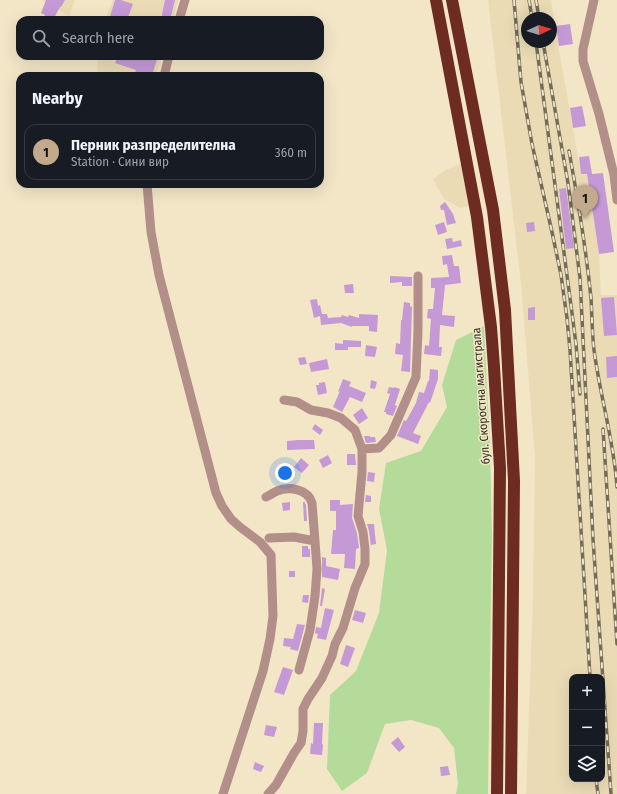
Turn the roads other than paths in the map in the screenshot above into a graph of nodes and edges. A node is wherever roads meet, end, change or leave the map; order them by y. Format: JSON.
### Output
{"nodes":[{"id":1,"x":185,"y":0,"type":"edge"},
{"id":2,"x":436,"y":0,"type":"edge"},
{"id":3,"x":452,"y":0,"type":"edge"},
{"id":4,"x":594,"y":0,"type":"edge"},
{"id":5,"x":180,"y":16,"type":"edge"},
{"id":6,"x":168,"y":60,"type":"edge"},
{"id":7,"x":165,"y":72,"type":"edge"},
{"id":8,"x":147,"y":188,"type":"edge"},
{"id":9,"x":617,"y":200,"type":"edge"},
{"id":10,"x":418,"y":276,"type":"dead end"},
{"id":11,"x":284,"y":400,"type":"dead end"},
{"id":12,"x":362,"y":449,"type":"junction"},
{"id":13,"x":266,"y":498,"type":"dead end"},
{"id":14,"x":269,"y":538,"type":"dead end"},
{"id":15,"x":315,"y":541,"type":"junction"},
{"id":16,"x":299,"y":670,"type":"dead end"},
{"id":17,"x":223,"y":794,"type":"edge"},
{"id":18,"x":268,"y":794,"type":"edge"},
{"id":19,"x":497,"y":794,"type":"edge"},
{"id":20,"x":511,"y":794,"type":"edge"}],
"edges":[{"from":1,"to":5,"type":"street"},
{"from":2,"to":19,"type":"highway","name":"бул. Скоростна магистрала"},
{"from":3,"to":20,"type":"highway"},
{"from":4,"to":9,"type":"street"},
{"from":6,"to":7,"type":"street"},
{"from":8,"to":17,"type":"street"},
{"from":10,"to":12,"type":"street"},
{"from":11,"to":12,"type":"street"},
{"from":12,"to":18,"type":"street"},
{"from":13,"to":15,"type":"street"},
{"from":14,"to":15,"type":"street"},
{"from":15,"to":16,"type":"street"}]}
